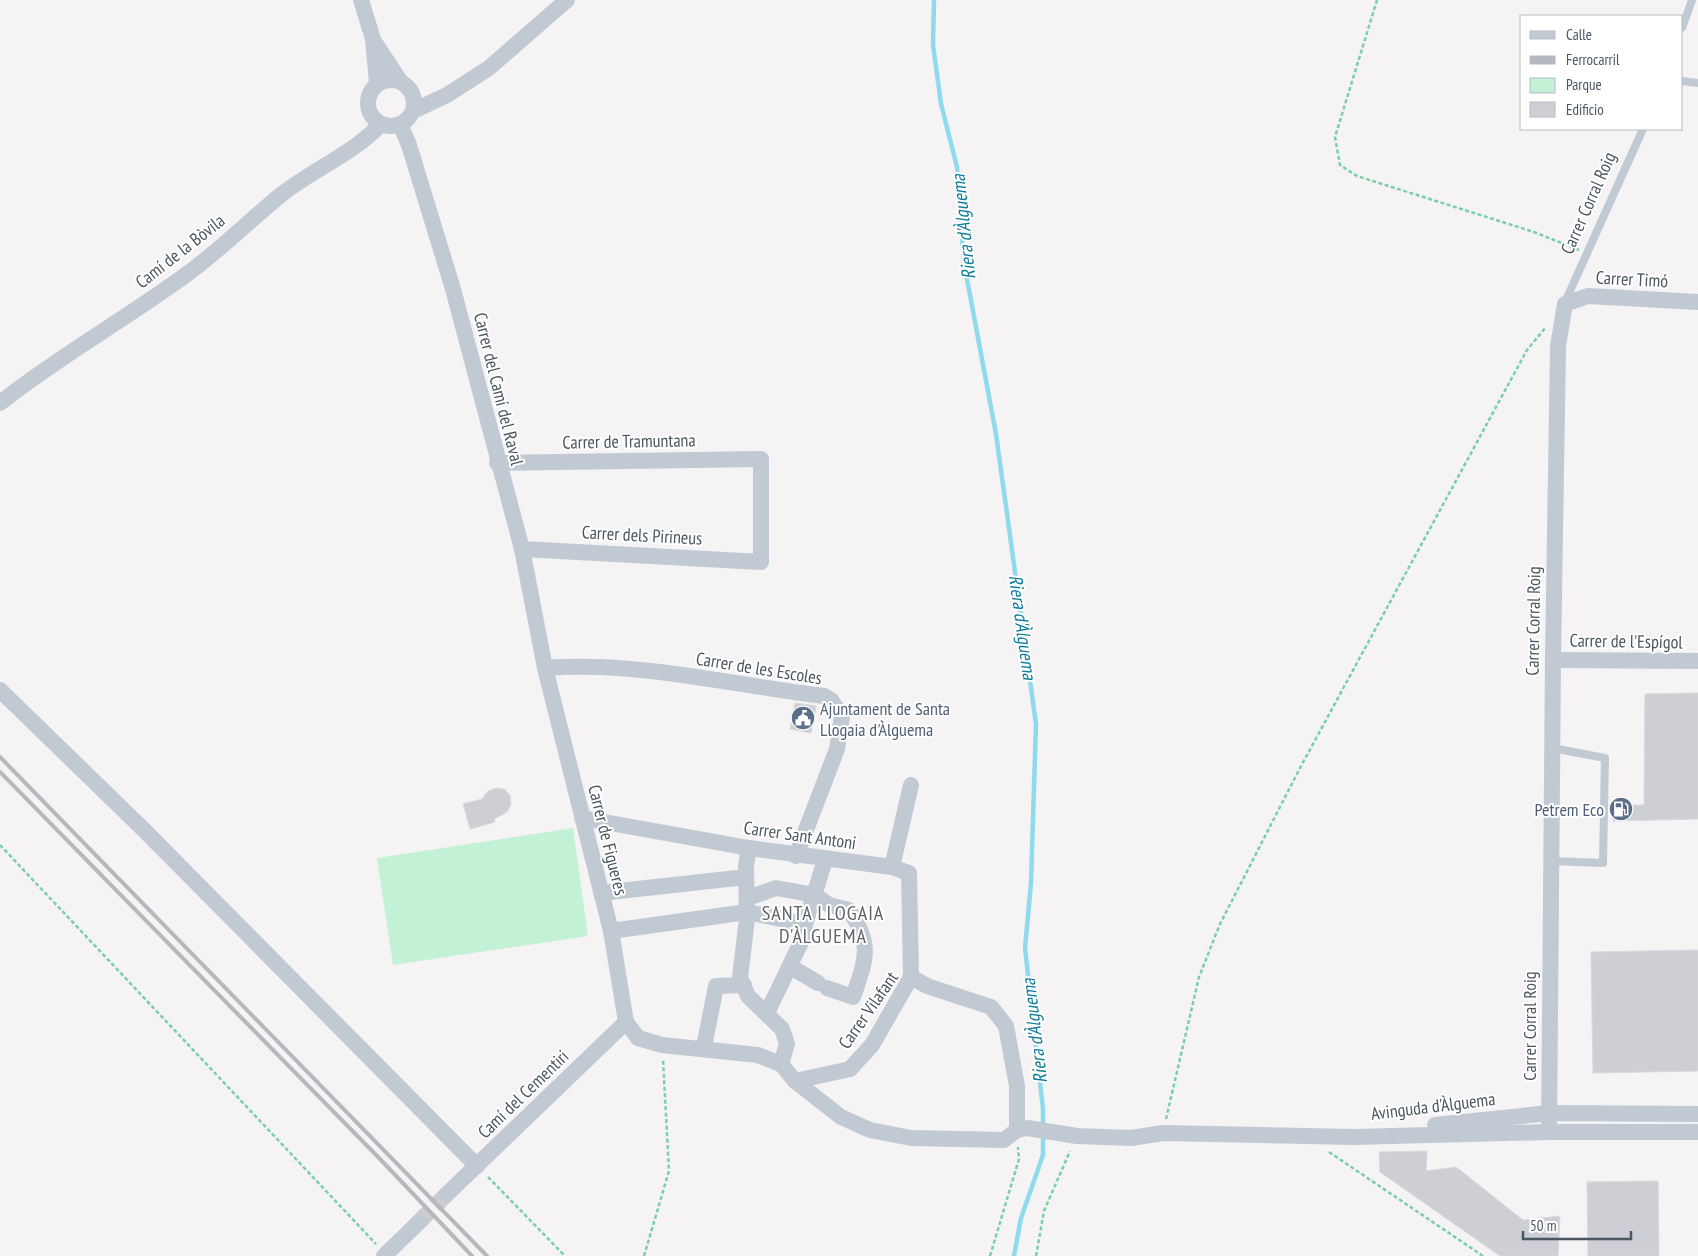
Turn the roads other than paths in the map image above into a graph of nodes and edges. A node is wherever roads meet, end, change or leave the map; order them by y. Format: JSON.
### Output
{"nodes":[{"id":1,"x":360,"y":0,"type":"edge"},
{"id":2,"x":566,"y":0,"type":"edge"},
{"id":3,"x":1692,"y":0,"type":"edge"},
{"id":4,"x":1683,"y":25,"type":"edge"},
{"id":5,"x":373,"y":39,"type":"junction"},
{"id":6,"x":1683,"y":81,"type":"edge"},
{"id":7,"x":377,"y":83,"type":"junction"},
{"id":8,"x":1698,"y":83,"type":"edge"},
{"id":9,"x":405,"y":86,"type":"junction"},
{"id":10,"x":446,"y":95,"type":"junction"},
{"id":11,"x":413,"y":111,"type":"junction"},
{"id":12,"x":381,"y":124,"type":"junction"},
{"id":13,"x":400,"y":124,"type":"junction"},
{"id":14,"x":1643,"y":130,"type":"edge"},
{"id":15,"x":1698,"y":302,"type":"edge"},
{"id":16,"x":1564,"y":304,"type":"junction"},
{"id":17,"x":0,"y":403,"type":"edge"},
{"id":18,"x":497,"y":463,"type":"junction"},
{"id":19,"x":522,"y":549,"type":"junction"},
{"id":20,"x":761,"y":562,"type":"joint"},
{"id":21,"x":1553,"y":660,"type":"junction"},
{"id":22,"x":1698,"y":661,"type":"edge"},
{"id":23,"x":544,"y":668,"type":"junction"},
{"id":24,"x":0,"y":690,"type":"edge"},
{"id":25,"x":1552,"y":748,"type":"junction"},
{"id":26,"x":911,"y":785,"type":"dead end"},
{"id":27,"x":582,"y":818,"type":"junction"},
{"id":28,"x":749,"y":848,"type":"junction"},
{"id":29,"x":796,"y":856,"type":"junction"},
{"id":30,"x":825,"y":860,"type":"junction"},
{"id":31,"x":1551,"y":861,"type":"junction"},
{"id":32,"x":892,"y":868,"type":"junction"},
{"id":33,"x":746,"y":877,"type":"junction"},
{"id":34,"x":601,"y":893,"type":"junction"},
{"id":35,"x":816,"y":895,"type":"junction"},
{"id":36,"x":747,"y":905,"type":"junction"},
{"id":37,"x":806,"y":924,"type":"junction"},
{"id":38,"x":611,"y":931,"type":"junction"},
{"id":39,"x":791,"y":967,"type":"junction"},
{"id":40,"x":911,"y":977,"type":"junction"},
{"id":41,"x":744,"y":985,"type":"junction"},
{"id":42,"x":767,"y":1013,"type":"junction"},
{"id":43,"x":626,"y":1022,"type":"junction"},
{"id":44,"x":704,"y":1047,"type":"junction"},
{"id":45,"x":781,"y":1064,"type":"junction"},
{"id":46,"x":795,"y":1081,"type":"junction"},
{"id":47,"x":1549,"y":1113,"type":"junction"},
{"id":48,"x":1698,"y":1114,"type":"edge"},
{"id":49,"x":1022,"y":1129,"type":"junction"},
{"id":50,"x":1549,"y":1132,"type":"junction"},
{"id":51,"x":1698,"y":1132,"type":"edge"},
{"id":52,"x":1354,"y":1137,"type":"junction"},
{"id":53,"x":477,"y":1166,"type":"junction"},
{"id":54,"x":446,"y":1194,"type":"tunnel mouth"},
{"id":55,"x":418,"y":1223,"type":"tunnel mouth"},
{"id":56,"x":385,"y":1255,"type":"edge"}],
"edges":[{"from":1,"to":5,"type":"street"},
{"from":2,"to":10,"type":"street"},
{"from":3,"to":4,"type":"lane"},
{"from":5,"to":7,"type":"street"},
{"from":5,"to":9,"type":"street"},
{"from":6,"to":8,"type":"lane"},
{"from":7,"to":9,"type":"street"},
{"from":7,"to":12,"type":"street"},
{"from":9,"to":10,"type":"street"},
{"from":9,"to":11,"type":"street"},
{"from":10,"to":11,"type":"street"},
{"from":11,"to":13,"type":"street"},
{"from":12,"to":13,"type":"street"},
{"from":12,"to":17,"type":"street","name":"Camí de la Bòvila"},
{"from":13,"to":18,"type":"street","name":"Carrer del Camí del Raval"},
{"from":14,"to":16,"type":"lane","name":"Carrer Corral Roig"},
{"from":15,"to":16,"type":"street","name":"Carrer Timó"},
{"from":16,"to":21,"type":"street","name":"Carrer Corral Roig"},
{"from":18,"to":19,"type":"street","name":"Carrer del Camí del Raval"},
{"from":18,"to":20,"type":"street","name":"Carrer de Tramuntana"},
{"from":19,"to":20,"type":"street","name":"Carrer dels Pirineus"},
{"from":19,"to":23,"type":"street","name":"Carrer del Camí del Raval"},
{"from":21,"to":22,"type":"street","name":"Carrer de l'Espígol"},
{"from":21,"to":25,"type":"street","name":"Carrer Corral Roig"},
{"from":23,"to":27,"type":"street","name":"Carrer de Figueres"},
{"from":23,"to":29,"type":"street","name":"Carrer de les Escoles"},
{"from":24,"to":53,"type":"street"},
{"from":25,"to":31,"type":"street","name":"Carrer Corral Roig"},
{"from":25,"to":31,"type":"lane"},
{"from":26,"to":32,"type":"street"},
{"from":27,"to":28,"type":"street","name":"Carrer Sant Antoni"},
{"from":27,"to":34,"type":"street","name":"Carrer de Figueres"},
{"from":28,"to":29,"type":"street","name":"Carrer Sant Antoni"},
{"from":28,"to":33,"type":"street"},
{"from":29,"to":30,"type":"street","name":"Carrer Sant Antoni"},
{"from":30,"to":32,"type":"street","name":"Carrer Sant Antoni"},
{"from":30,"to":35,"type":"street"},
{"from":31,"to":47,"type":"street","name":"Carrer Corral Roig"},
{"from":32,"to":40,"type":"street","name":"Carrer Sant Antoni"},
{"from":33,"to":34,"type":"street"},
{"from":33,"to":36,"type":"street"},
{"from":34,"to":38,"type":"street","name":"Carrer de Figueres"},
{"from":35,"to":36,"type":"street"},
{"from":35,"to":37,"type":"street"},
{"from":35,"to":39,"type":"street"},
{"from":36,"to":37,"type":"street"},
{"from":36,"to":38,"type":"street"},
{"from":36,"to":41,"type":"street"},
{"from":37,"to":39,"type":"street"},
{"from":38,"to":43,"type":"street","name":"Carrer de Figueres"},
{"from":39,"to":42,"type":"street"},
{"from":40,"to":46,"type":"street","name":"Carrer Vilafant"},
{"from":40,"to":49,"type":"street","name":"Carrer Vilafant"},
{"from":41,"to":42,"type":"street"},
{"from":41,"to":44,"type":"street"},
{"from":42,"to":45,"type":"street"},
{"from":43,"to":44,"type":"street"},
{"from":43,"to":53,"type":"street","name":"Camí del Cementiri"},
{"from":44,"to":45,"type":"street"},
{"from":45,"to":46,"type":"street"},
{"from":46,"to":49,"type":"street"},
{"from":47,"to":48,"type":"street","name":"Avinguda d'Àlguema"},
{"from":47,"to":50,"type":"street","name":"Carrer Corral Roig"},
{"from":47,"to":52,"type":"street","name":"Avinguda d'Àlguema"},
{"from":49,"to":52,"type":"street","name":"Avinguda d'Àlguema"},
{"from":50,"to":51,"type":"street","name":"Avinguda d'Àlguema"},
{"from":50,"to":52,"type":"street","name":"Avinguda d'Àlguema"},
{"from":53,"to":54,"type":"street","name":"Camí del Cementiri"},
{"from":55,"to":56,"type":"street"}]}
